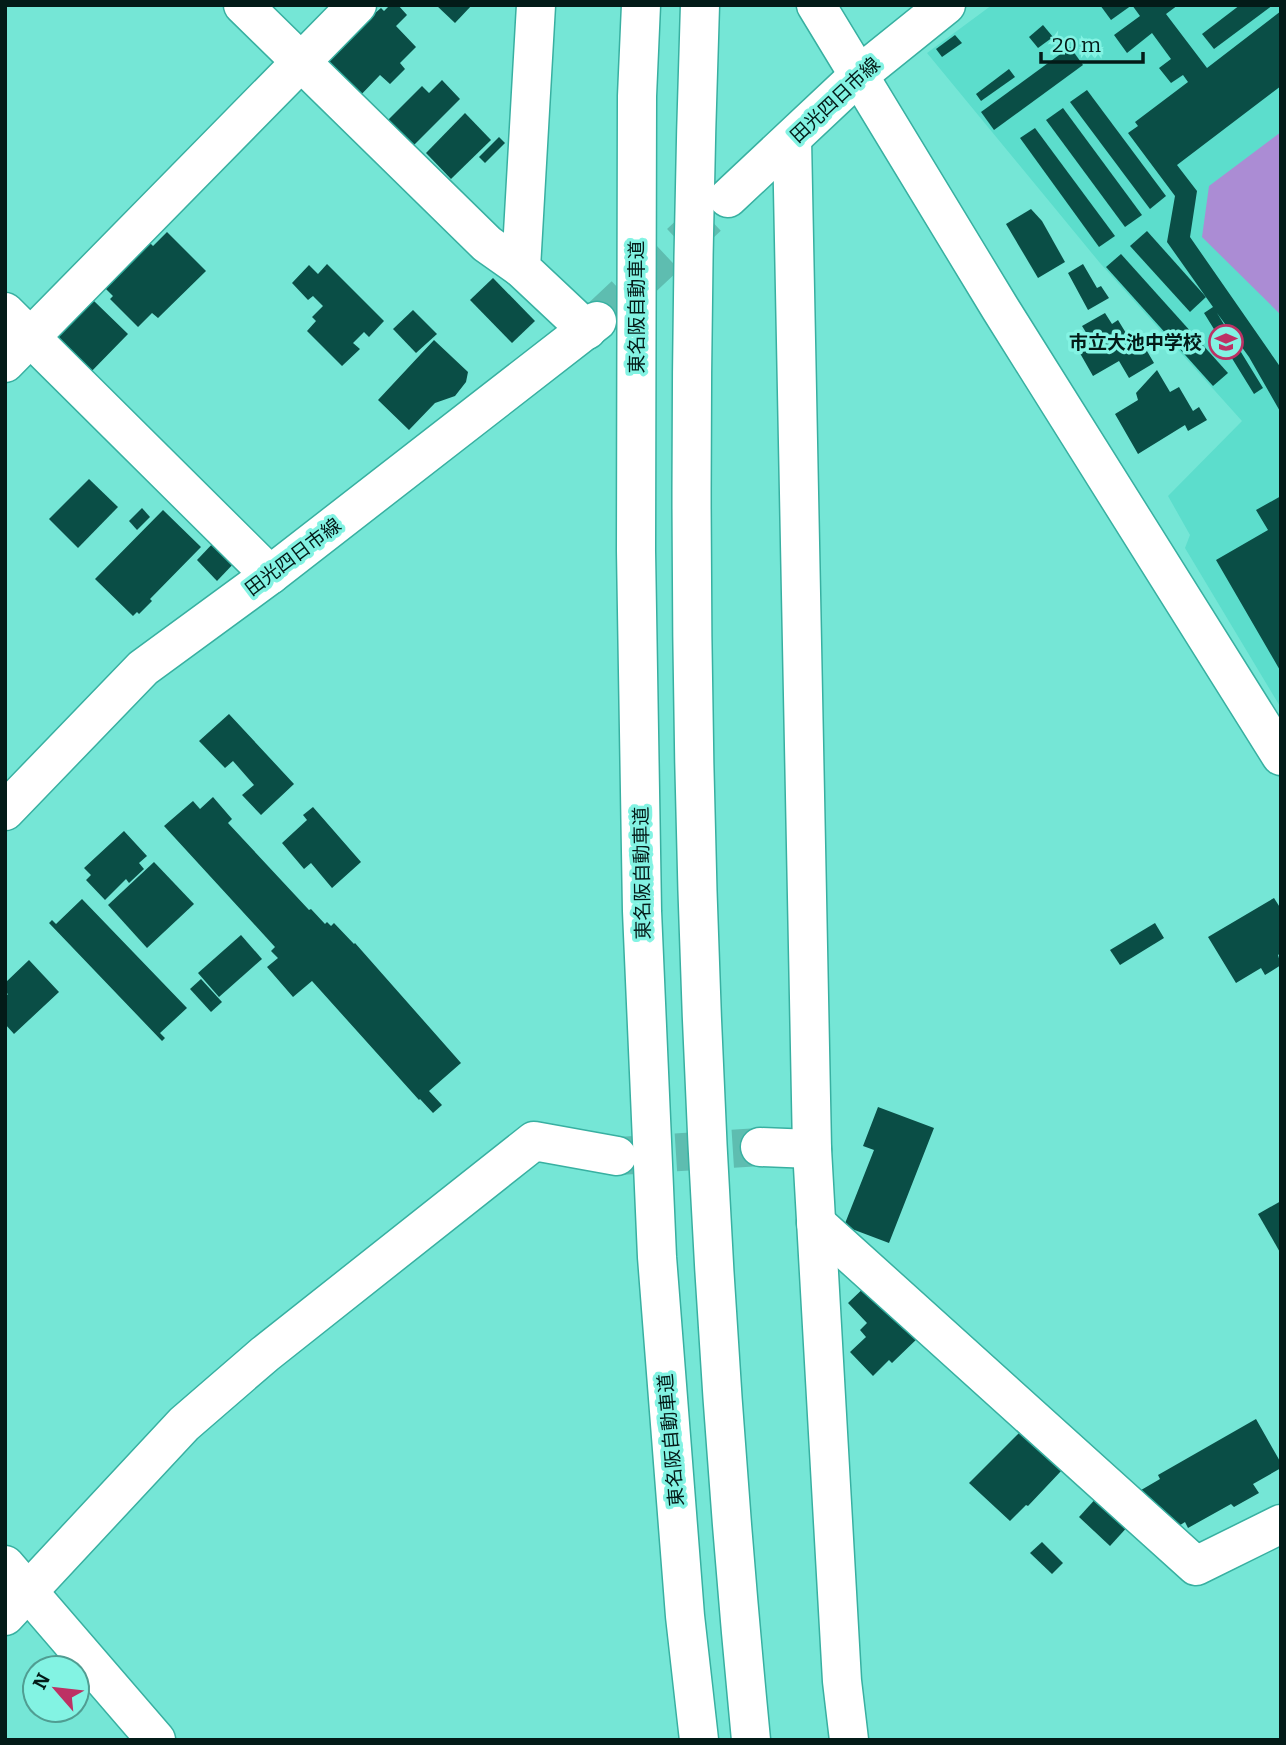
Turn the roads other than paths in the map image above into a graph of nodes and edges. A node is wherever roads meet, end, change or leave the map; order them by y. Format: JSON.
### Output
{"nodes":[{"id":1,"x":243,"y":5,"type":"edge"},
{"id":2,"x":357,"y":5,"type":"edge"},
{"id":3,"x":536,"y":5,"type":"edge"},
{"id":4,"x":641,"y":5,"type":"edge"},
{"id":5,"x":700,"y":5,"type":"edge"},
{"id":6,"x":816,"y":5,"type":"edge"},
{"id":7,"x":946,"y":5,"type":"edge"},
{"id":8,"x":300,"y":62,"type":"junction"},
{"id":9,"x":859,"y":75,"type":"junction"},
{"id":10,"x":792,"y":139,"type":"junction"},
{"id":11,"x":728,"y":198,"type":"tunnel mouth"},
{"id":12,"x":522,"y":268,"type":"junction"},
{"id":13,"x":14,"y":338,"type":"edge"},
{"id":14,"x":270,"y":575,"type":"junction"},
{"id":15,"x":1281,"y":757,"type":"edge"},
{"id":16,"x":5,"y":811,"type":"edge"},
{"id":17,"x":760,"y":1147,"type":"tunnel mouth"},
{"id":18,"x":812,"y":1149,"type":"junction"},
{"id":19,"x":617,"y":1156,"type":"tunnel mouth"},
{"id":20,"x":816,"y":1223,"type":"junction"},
{"id":21,"x":1281,"y":1524,"type":"edge"},
{"id":22,"x":13,"y":1591,"type":"edge"},
{"id":23,"x":156,"y":1740,"type":"edge"},
{"id":24,"x":698,"y":1740,"type":"edge"},
{"id":25,"x":751,"y":1740,"type":"edge"},
{"id":26,"x":849,"y":1740,"type":"edge"}],
"edges":[{"from":1,"to":8,"type":"main road"},
{"from":2,"to":8,"type":"main road"},
{"from":3,"to":12,"type":"main road"},
{"from":4,"to":24,"type":"main road","name":"東名阪自動車道"},
{"from":5,"to":25,"type":"main road"},
{"from":6,"to":9,"type":"main road"},
{"from":7,"to":9,"type":"main road","name":"田光四日市線"},
{"from":8,"to":12,"type":"main road"},
{"from":8,"to":13,"type":"main road"},
{"from":9,"to":10,"type":"main road","name":"田光四日市線"},
{"from":9,"to":15,"type":"main road"},
{"from":10,"to":11,"type":"main road","name":"田光四日市線"},
{"from":10,"to":18,"type":"main road"},
{"from":12,"to":14,"type":"main road","name":"田光四日市線"},
{"from":13,"to":14,"type":"main road"},
{"from":14,"to":16,"type":"main road","name":"田光四日市線"},
{"from":17,"to":18,"type":"main road"},
{"from":18,"to":20,"type":"main road"},
{"from":19,"to":22,"type":"main road"},
{"from":20,"to":21,"type":"main road"},
{"from":20,"to":26,"type":"main road"},
{"from":22,"to":23,"type":"main road"}]}
